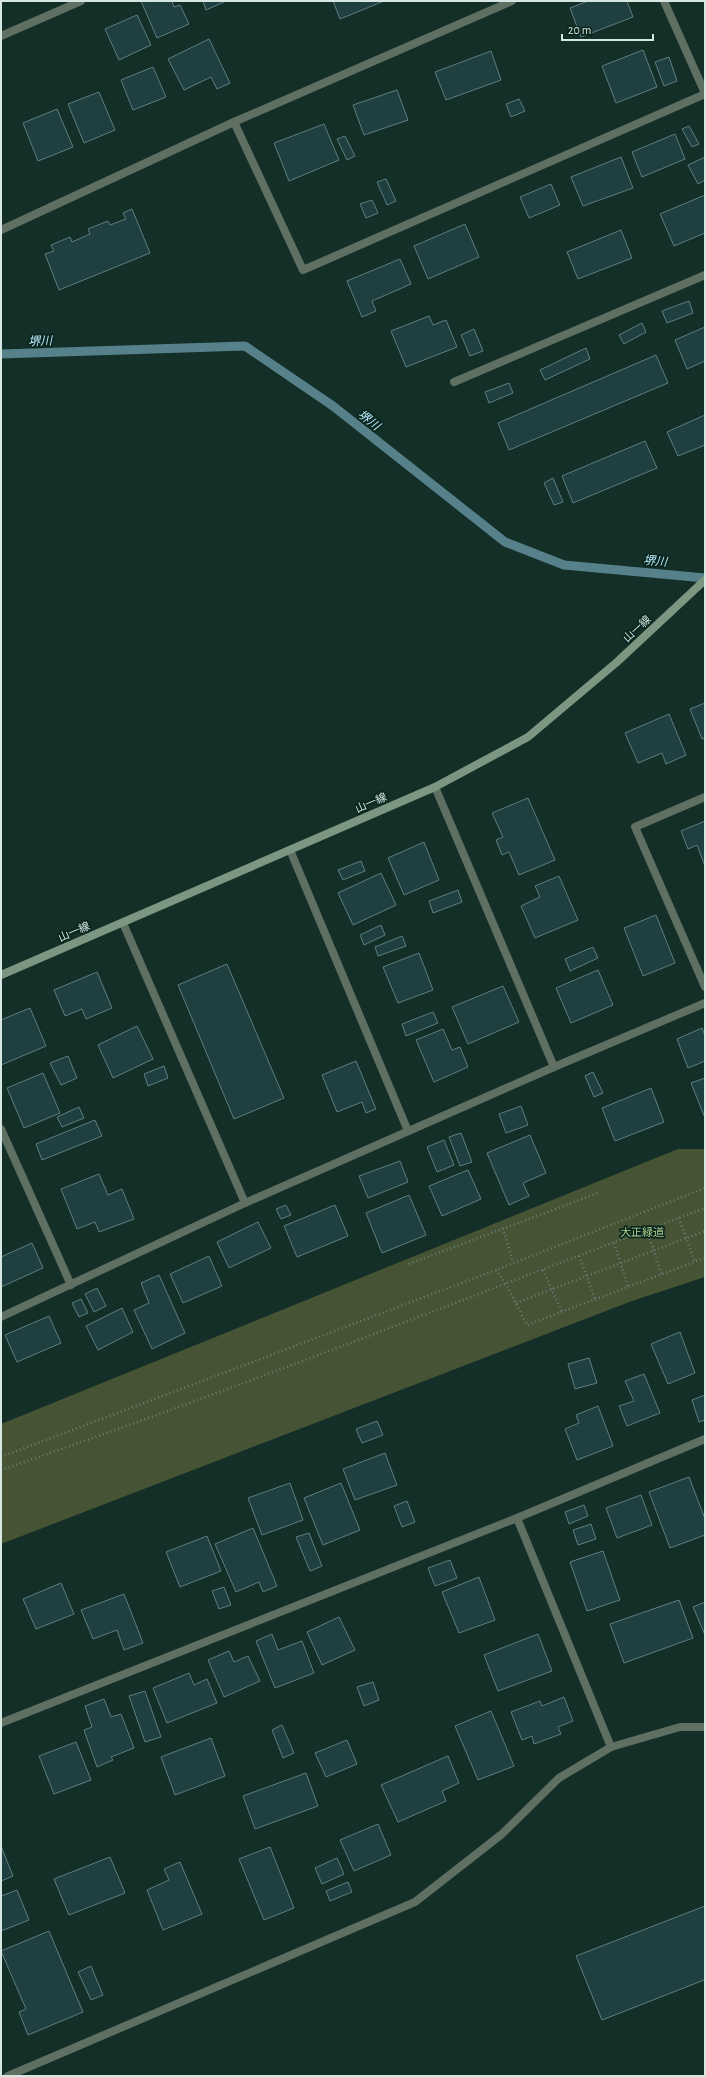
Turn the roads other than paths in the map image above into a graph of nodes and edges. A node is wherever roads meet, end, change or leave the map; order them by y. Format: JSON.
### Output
{"nodes":[{"id":1,"x":81,"y":1,"type":"edge"},
{"id":2,"x":512,"y":1,"type":"edge"},
{"id":3,"x":664,"y":1,"type":"edge"},
{"id":4,"x":1,"y":36,"type":"edge"},
{"id":5,"x":705,"y":94,"type":"edge"},
{"id":6,"x":234,"y":122,"type":"junction"},
{"id":7,"x":1,"y":230,"type":"edge"},
{"id":8,"x":705,"y":275,"type":"edge"},
{"id":9,"x":454,"y":382,"type":"dead end"},
{"id":10,"x":705,"y":580,"type":"edge"},
{"id":11,"x":435,"y":787,"type":"junction"},
{"id":12,"x":705,"y":797,"type":"edge"},
{"id":13,"x":290,"y":850,"type":"junction"},
{"id":14,"x":123,"y":923,"type":"junction"},
{"id":15,"x":1,"y":975,"type":"edge"},
{"id":16,"x":705,"y":987,"type":"edge"},
{"id":17,"x":705,"y":1003,"type":"edge"},
{"id":18,"x":554,"y":1067,"type":"junction"},
{"id":19,"x":1,"y":1129,"type":"edge"},
{"id":20,"x":408,"y":1131,"type":"junction"},
{"id":21,"x":244,"y":1203,"type":"junction"},
{"id":22,"x":71,"y":1285,"type":"junction"},
{"id":23,"x":1,"y":1317,"type":"edge"},
{"id":24,"x":705,"y":1439,"type":"edge"},
{"id":25,"x":517,"y":1518,"type":"junction"},
{"id":26,"x":1,"y":1723,"type":"edge"},
{"id":27,"x":705,"y":1727,"type":"edge"},
{"id":28,"x":611,"y":1747,"type":"junction"},
{"id":29,"x":8,"y":2076,"type":"edge"}],
"edges":[{"from":1,"to":4,"type":"street"},
{"from":2,"to":6,"type":"street"},
{"from":3,"to":5,"type":"street"},
{"from":5,"to":6,"type":"street"},
{"from":6,"to":7,"type":"street"},
{"from":8,"to":9,"type":"street"},
{"from":10,"to":11,"type":"street","name":"山一線"},
{"from":11,"to":13,"type":"street","name":"山一線"},
{"from":11,"to":18,"type":"street"},
{"from":12,"to":16,"type":"street"},
{"from":13,"to":14,"type":"street","name":"山一線"},
{"from":13,"to":20,"type":"street"},
{"from":14,"to":15,"type":"street","name":"山一線"},
{"from":14,"to":21,"type":"street"},
{"from":17,"to":18,"type":"street"},
{"from":18,"to":20,"type":"street"},
{"from":19,"to":22,"type":"street"},
{"from":20,"to":21,"type":"street"},
{"from":21,"to":22,"type":"street"},
{"from":22,"to":23,"type":"street"},
{"from":24,"to":25,"type":"street"},
{"from":25,"to":26,"type":"street"},
{"from":25,"to":28,"type":"street"},
{"from":27,"to":28,"type":"street"},
{"from":28,"to":29,"type":"street"}]}
